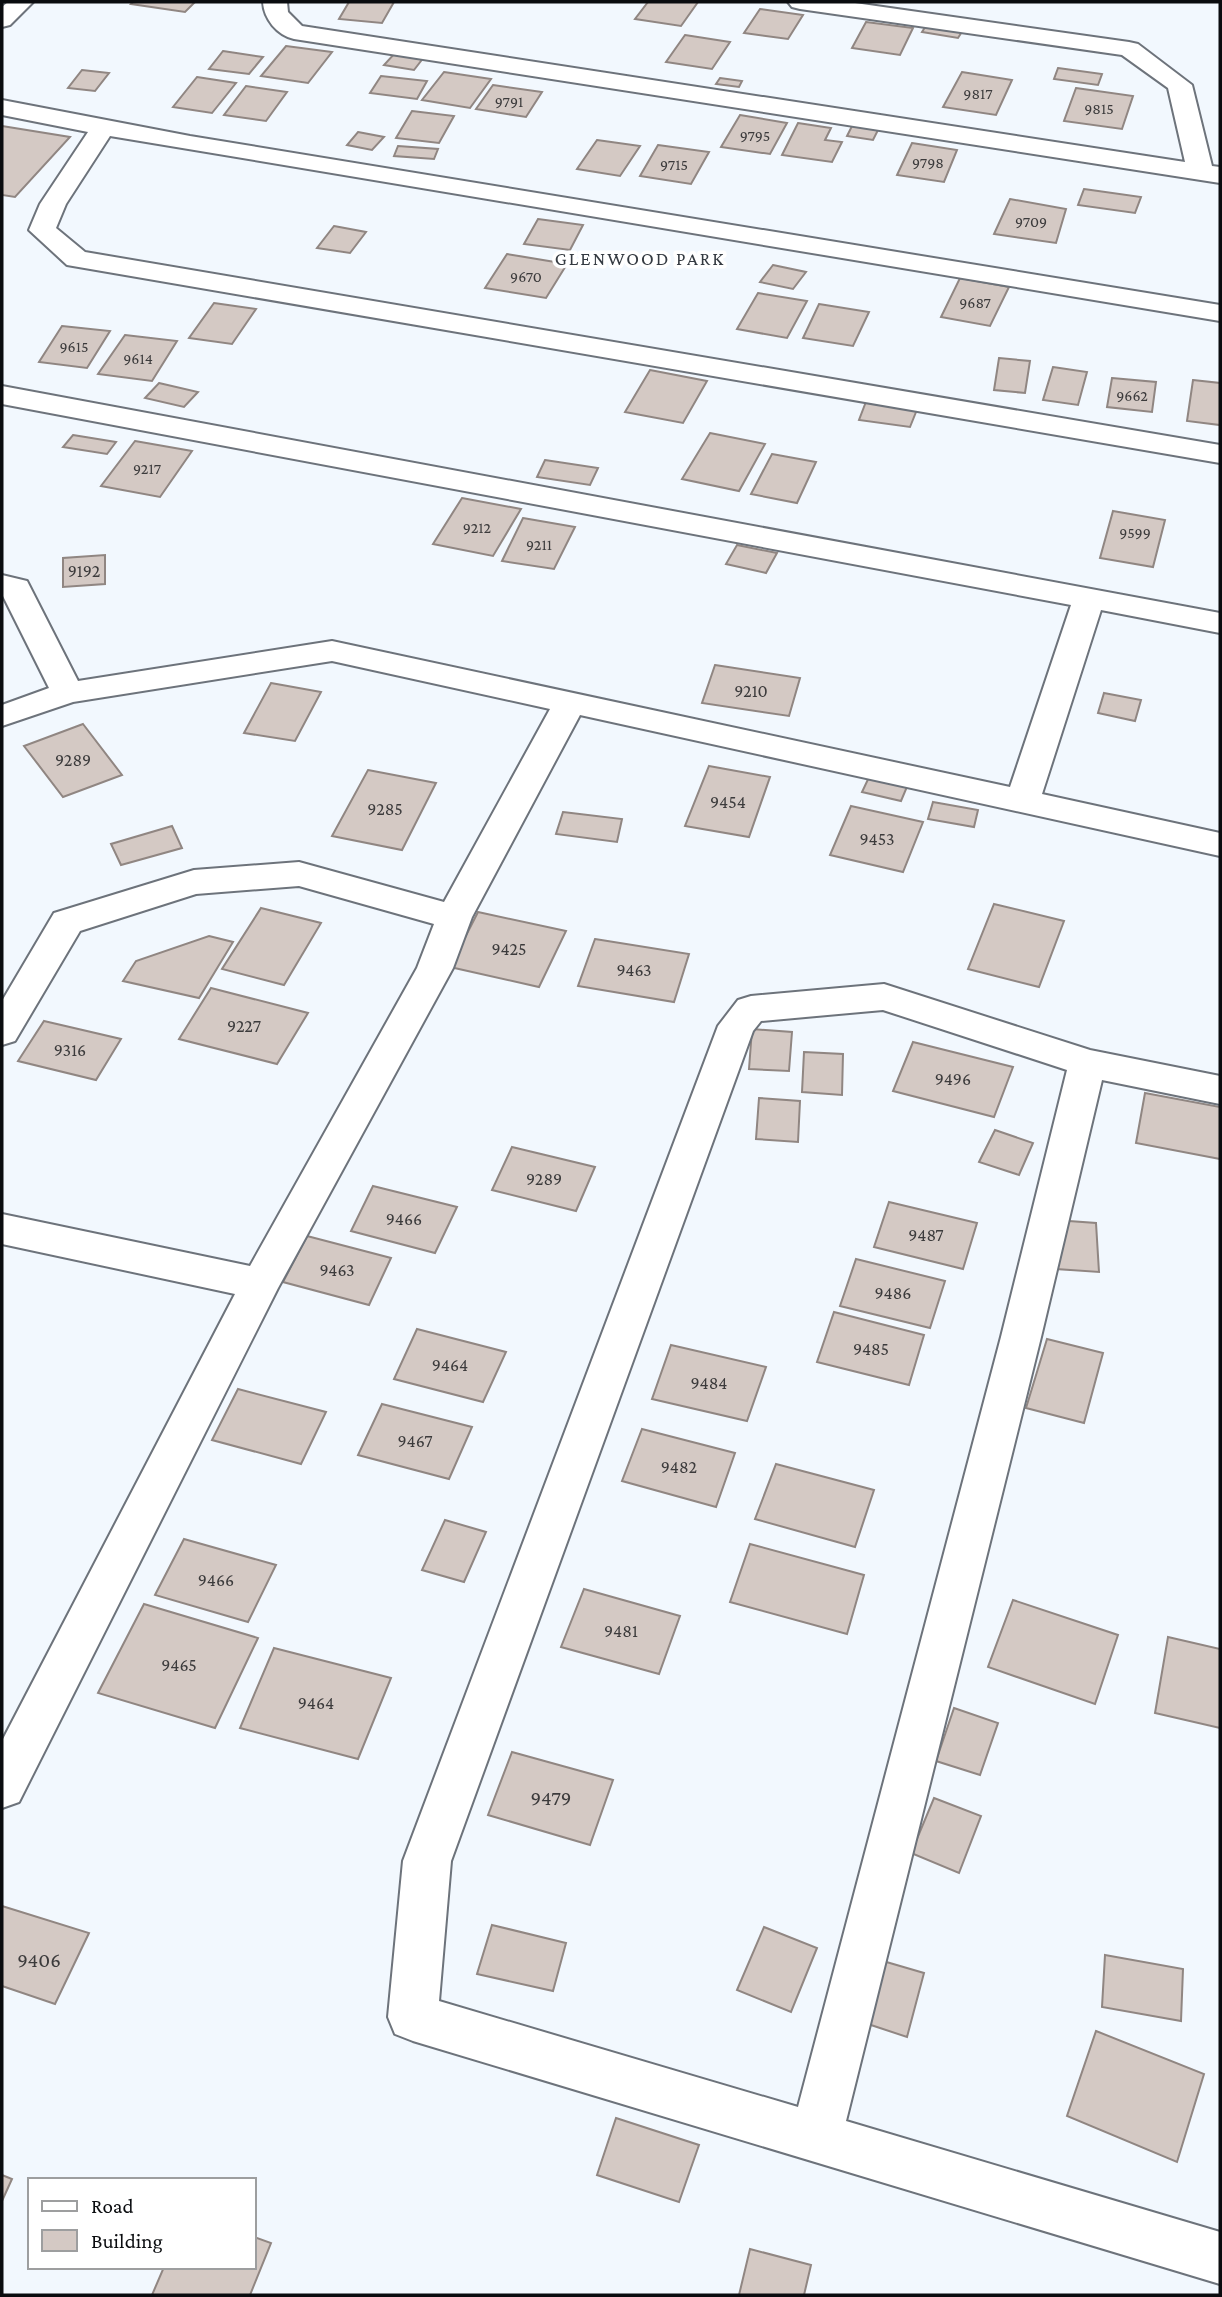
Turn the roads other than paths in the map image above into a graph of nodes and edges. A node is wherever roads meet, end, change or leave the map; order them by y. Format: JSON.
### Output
{"nodes":[{"id":1,"x":21,"y":2,"type":"edge"},
{"id":2,"x":275,"y":2,"type":"edge"},
{"id":3,"x":800,"y":2,"type":"edge"},
{"id":4,"x":2,"y":20,"type":"edge"},
{"id":5,"x":2,"y":108,"type":"edge"},
{"id":6,"x":103,"y":128,"type":"junction"},
{"id":7,"x":1210,"y":173,"type":"edge"},
{"id":8,"x":1220,"y":313,"type":"edge"},
{"id":9,"x":2,"y":395,"type":"edge"},
{"id":10,"x":1220,"y":454,"type":"edge"},
{"id":11,"x":2,"y":584,"type":"edge"},
{"id":12,"x":1089,"y":600,"type":"junction"},
{"id":13,"x":1220,"y":623,"type":"edge"},
{"id":14,"x":68,"y":693,"type":"junction"},
{"id":15,"x":570,"y":703,"type":"junction"},
{"id":16,"x":2,"y":716,"type":"edge"},
{"id":17,"x":1022,"y":802,"type":"junction"},
{"id":18,"x":1220,"y":844,"type":"edge"},
{"id":19,"x":453,"y":917,"type":"junction"},
{"id":20,"x":2,"y":1032,"type":"edge"},
{"id":21,"x":1087,"y":1063,"type":"junction"},
{"id":22,"x":1220,"y":1090,"type":"edge"},
{"id":23,"x":2,"y":1229,"type":"edge"},
{"id":24,"x":260,"y":1284,"type":"junction"},
{"id":25,"x":2,"y":1787,"type":"edge"},
{"id":26,"x":816,"y":2137,"type":"junction"},
{"id":27,"x":1220,"y":2258,"type":"edge"}],
"edges":[{"from":1,"to":4,"type":"street"},
{"from":2,"to":7,"type":"street"},
{"from":3,"to":7,"type":"street"},
{"from":5,"to":6,"type":"street"},
{"from":6,"to":8,"type":"street"},
{"from":6,"to":10,"type":"street"},
{"from":9,"to":12,"type":"street"},
{"from":11,"to":14,"type":"street"},
{"from":12,"to":13,"type":"street"},
{"from":12,"to":17,"type":"street"},
{"from":14,"to":15,"type":"street"},
{"from":14,"to":16,"type":"street"},
{"from":15,"to":17,"type":"street"},
{"from":15,"to":19,"type":"street"},
{"from":17,"to":18,"type":"street"},
{"from":19,"to":20,"type":"street"},
{"from":19,"to":24,"type":"street"},
{"from":21,"to":22,"type":"street"},
{"from":21,"to":26,"type":"street"},
{"from":21,"to":26,"type":"street"},
{"from":23,"to":24,"type":"street"},
{"from":24,"to":25,"type":"street"},
{"from":26,"to":27,"type":"street"}]}
